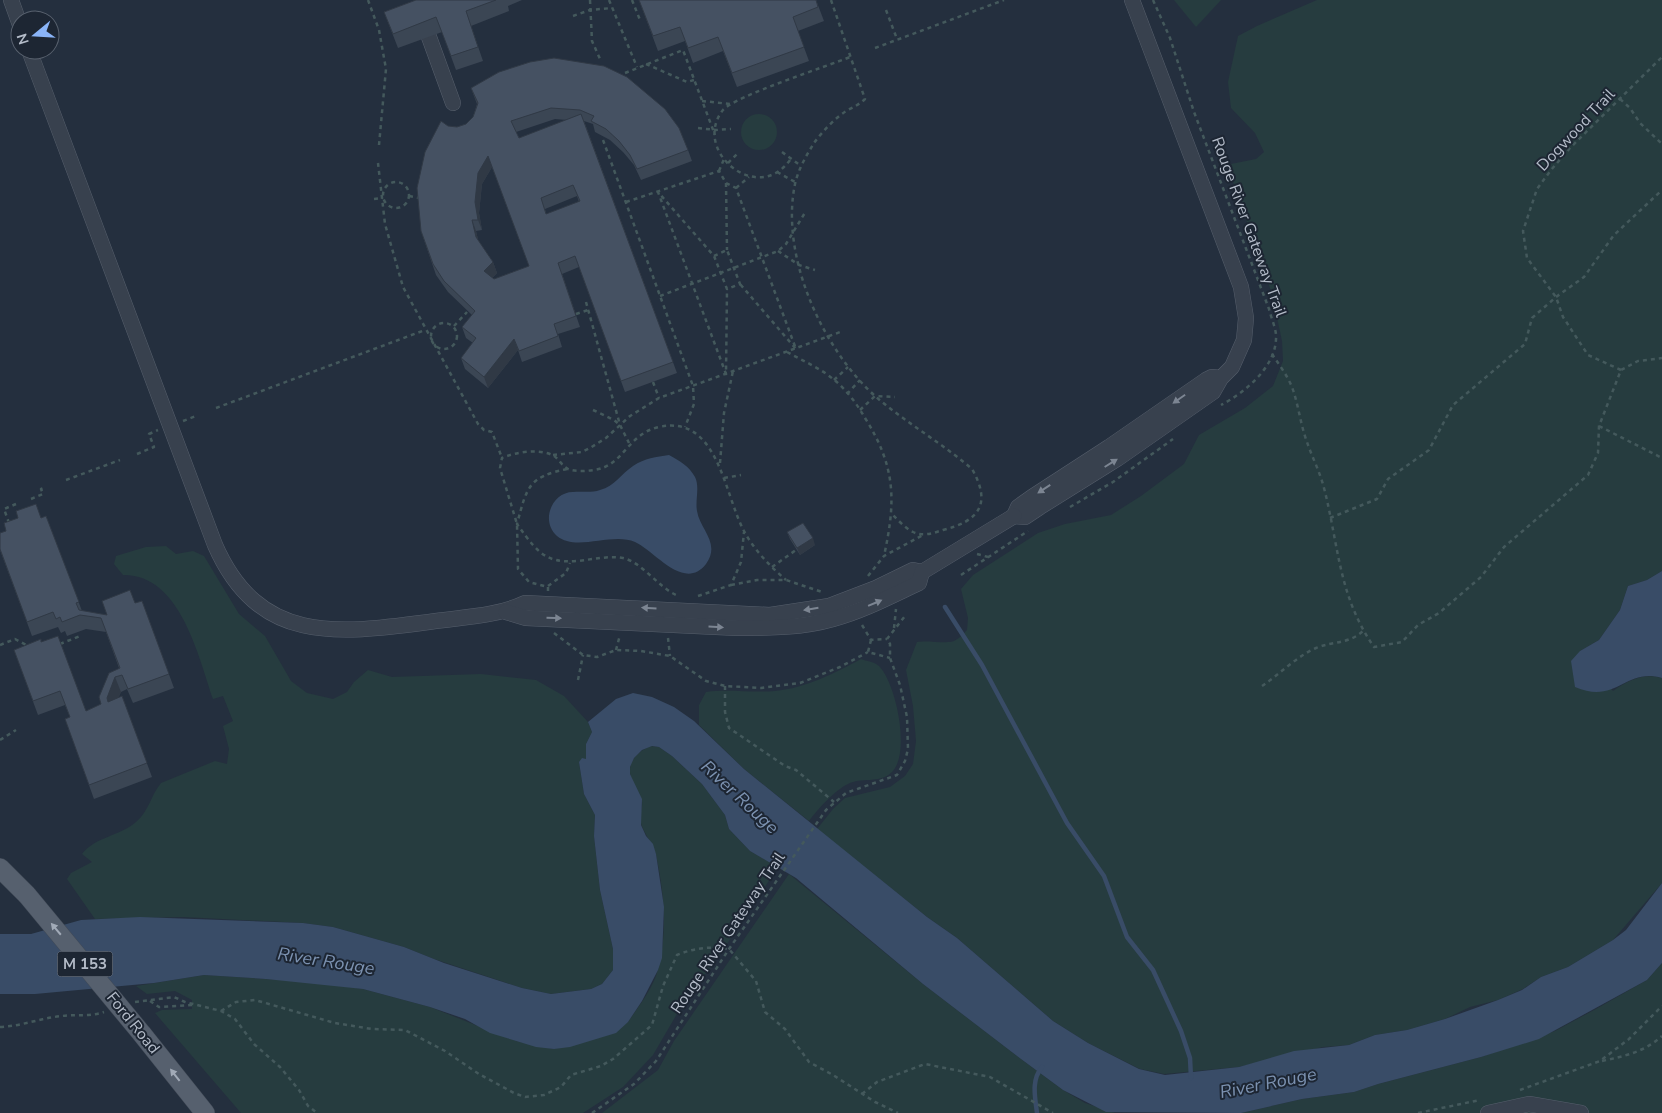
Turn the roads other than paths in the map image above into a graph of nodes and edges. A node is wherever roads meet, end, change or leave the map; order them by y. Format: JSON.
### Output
{"nodes":[{"id":1,"x":1132,"y":0,"type":"edge"},
{"id":2,"x":429,"y":36,"type":"dead end"},
{"id":3,"x":34,"y":60,"type":"edge"},
{"id":4,"x":453,"y":103,"type":"dead end"},
{"id":5,"x":0,"y":868,"type":"edge"},
{"id":6,"x":1485,"y":1106,"type":"edge"},
{"id":7,"x":205,"y":1113,"type":"edge"},
{"id":8,"x":1582,"y":1113,"type":"edge"}],
"edges":[{"from":1,"to":3,"type":"lane"},
{"from":2,"to":4,"type":"lane"},
{"from":7,"to":5,"type":"main road","name":"Ford Road","number":"M 153","one_way":true,"bridge":true},
{"from":6,"to":8,"type":"lane"}]}
